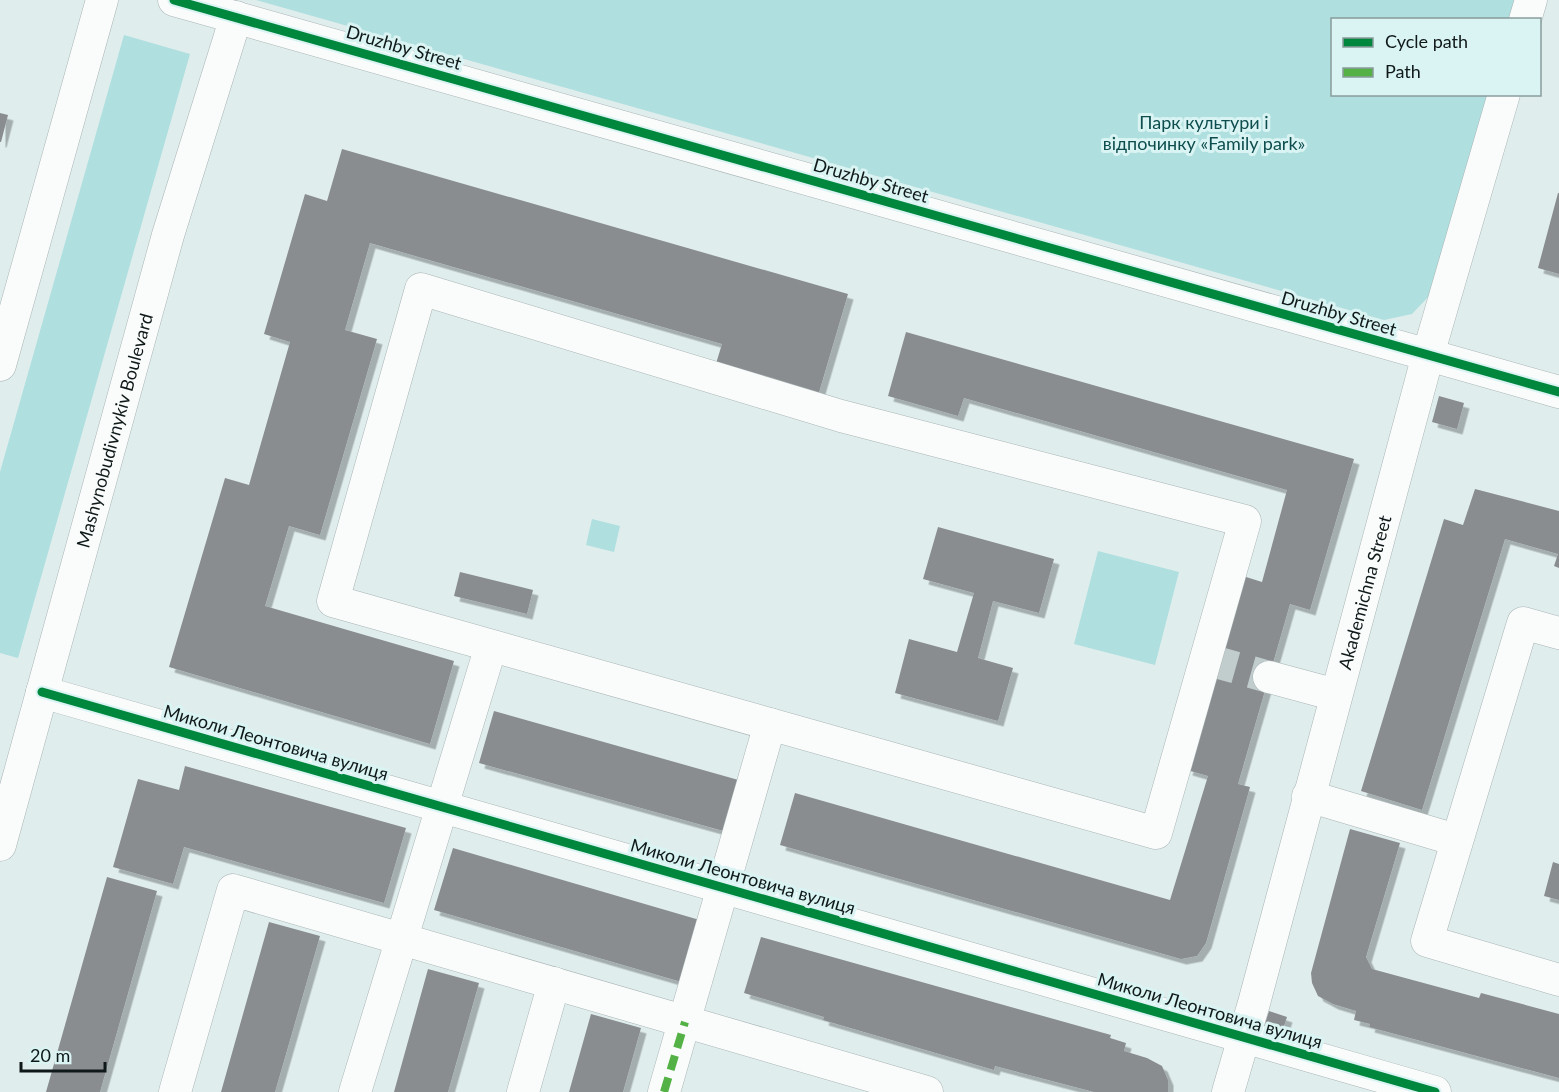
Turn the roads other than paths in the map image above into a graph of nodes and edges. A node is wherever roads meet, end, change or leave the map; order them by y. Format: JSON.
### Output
{"nodes":[{"id":1,"x":102,"y":0,"type":"edge"},
{"id":2,"x":174,"y":0,"type":"edge"},
{"id":3,"x":1531,"y":0,"type":"edge"},
{"id":4,"x":236,"y":17,"type":"junction"},
{"id":5,"x":1526,"y":18,"type":"edge"},
{"id":6,"x":1502,"y":96,"type":"edge"},
{"id":7,"x":1428,"y":355,"type":"junction"},
{"id":8,"x":0,"y":365,"type":"edge"},
{"id":9,"x":1559,"y":392,"type":"edge"},
{"id":10,"x":1559,"y":633,"type":"edge"},
{"id":11,"x":491,"y":646,"type":"junction"},
{"id":12,"x":1269,"y":677,"type":"tunnel mouth"},
{"id":13,"x":42,"y":692,"type":"junction"},
{"id":14,"x":1336,"y":695,"type":"junction"},
{"id":15,"x":770,"y":724,"type":"junction"},
{"id":16,"x":1308,"y":796,"type":"junction"},
{"id":17,"x":441,"y":807,"type":"junction"},
{"id":18,"x":1456,"y":840,"type":"junction"},
{"id":19,"x":0,"y":845,"type":"edge"},
{"id":20,"x":723,"y":888,"type":"junction"},
{"id":21,"x":401,"y":939,"type":"junction"},
{"id":22,"x":1559,"y":980,"type":"edge"},
{"id":23,"x":554,"y":983,"type":"junction"},
{"id":24,"x":684,"y":1022,"type":"junction"},
{"id":25,"x":1243,"y":1037,"type":"junction"},
{"id":26,"x":175,"y":1092,"type":"edge"},
{"id":27,"x":355,"y":1092,"type":"edge"},
{"id":28,"x":523,"y":1092,"type":"edge"},
{"id":29,"x":664,"y":1092,"type":"edge"},
{"id":30,"x":927,"y":1092,"type":"edge"},
{"id":31,"x":1228,"y":1092,"type":"edge"},
{"id":32,"x":1435,"y":1092,"type":"edge"}],
"edges":[{"from":1,"to":8,"type":"street"},
{"from":2,"to":4,"type":"street","name":"Druzhby Street"},
{"from":3,"to":5,"type":"street"},
{"from":4,"to":7,"type":"street","name":"Druzhby Street"},
{"from":4,"to":13,"type":"street","name":"Mashynobudivnykiv Boulevard"},
{"from":6,"to":7,"type":"street","name":"Akademichna Street"},
{"from":7,"to":9,"type":"street","name":"Druzhby Street"},
{"from":7,"to":14,"type":"street","name":"Akademichna Street"},
{"from":10,"to":18,"type":"street"},
{"from":11,"to":15,"type":"street"},
{"from":11,"to":15,"type":"street"},
{"from":11,"to":17,"type":"street"},
{"from":12,"to":14,"type":"street"},
{"from":13,"to":17,"type":"street","name":"Миколи Леонтовича вулиця"},
{"from":13,"to":19,"type":"street","name":"Mashynobudivnykiv Boulevard"},
{"from":14,"to":16,"type":"street","name":"Akademichna Street"},
{"from":15,"to":20,"type":"street"},
{"from":16,"to":18,"type":"street"},
{"from":16,"to":25,"type":"street","name":"Akademichna Street"},
{"from":17,"to":20,"type":"street","name":"Миколи Леонтовича вулиця"},
{"from":17,"to":21,"type":"street"},
{"from":18,"to":22,"type":"street"},
{"from":20,"to":24,"type":"street"},
{"from":20,"to":25,"type":"street","name":"Миколи Леонтовича вулиця"},
{"from":21,"to":23,"type":"street"},
{"from":21,"to":26,"type":"street"},
{"from":21,"to":27,"type":"street"},
{"from":23,"to":24,"type":"street"},
{"from":23,"to":28,"type":"street"},
{"from":24,"to":29,"type":"street"},
{"from":24,"to":30,"type":"street"},
{"from":25,"to":31,"type":"street","name":"Akademichna Street"},
{"from":25,"to":32,"type":"street","name":"Миколи Леонтовича вулиця"}]}
